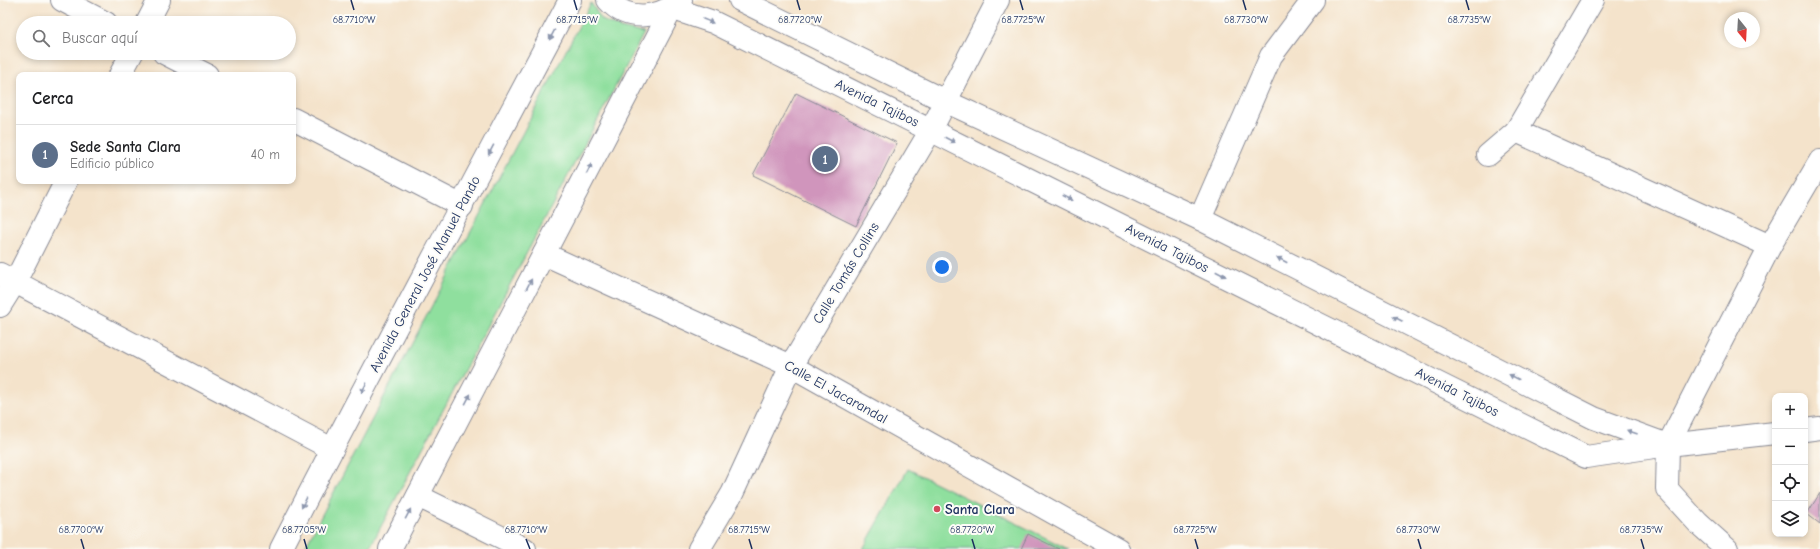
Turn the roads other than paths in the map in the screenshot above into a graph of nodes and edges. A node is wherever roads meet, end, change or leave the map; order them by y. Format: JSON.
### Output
{"nodes":[{"id":1,"x":62,"y":0,"type":"edge"},
{"id":2,"x":159,"y":0,"type":"edge"},
{"id":3,"x":570,"y":0,"type":"edge"},
{"id":4,"x":608,"y":0,"type":"edge"},
{"id":5,"x":740,"y":0,"type":"edge"},
{"id":6,"x":998,"y":0,"type":"edge"},
{"id":7,"x":1313,"y":0,"type":"edge"},
{"id":8,"x":1593,"y":0,"type":"edge"},
{"id":9,"x":673,"y":6,"type":"edge"},
{"id":10,"x":93,"y":16,"type":"edge"},
{"id":11,"x":151,"y":16,"type":"edge"},
{"id":12,"x":128,"y":60,"type":"edge"},
{"id":13,"x":178,"y":60,"type":"edge"},
{"id":14,"x":122,"y":72,"type":"edge"},
{"id":15,"x":201,"y":72,"type":"edge"},
{"id":16,"x":947,"y":102,"type":"junction"},
{"id":17,"x":296,"y":121,"type":"edge"},
{"id":18,"x":931,"y":130,"type":"junction"},
{"id":19,"x":1516,"y":131,"type":"junction"},
{"id":20,"x":1488,"y":154,"type":"dead end"},
{"id":21,"x":1820,"y":161,"type":"edge"},
{"id":22,"x":64,"y":184,"type":"edge"},
{"id":23,"x":462,"y":206,"type":"junction"},
{"id":24,"x":1200,"y":218,"type":"junction"},
{"id":25,"x":1770,"y":246,"type":"junction"},
{"id":26,"x":544,"y":254,"type":"junction"},
{"id":27,"x":8,"y":278,"type":"edge"},
{"id":28,"x":0,"y":306,"type":"edge"},
{"id":29,"x":791,"y":366,"type":"junction"},
{"id":30,"x":1820,"y":428,"type":"edge"},
{"id":31,"x":1808,"y":430,"type":"edge"},
{"id":32,"x":1772,"y":434,"type":"edge"},
{"id":33,"x":1668,"y":445,"type":"junction"},
{"id":34,"x":332,"y":449,"type":"junction"},
{"id":35,"x":418,"y":496,"type":"junction"},
{"id":36,"x":281,"y":549,"type":"edge"},
{"id":37,"x":390,"y":549,"type":"edge"},
{"id":38,"x":525,"y":549,"type":"edge"},
{"id":39,"x":699,"y":549,"type":"edge"},
{"id":40,"x":1118,"y":549,"type":"edge"},
{"id":41,"x":1727,"y":549,"type":"edge"}],
"edges":[{"from":1,"to":10,"type":"street"},
{"from":2,"to":11,"type":"street"},
{"from":3,"to":23,"type":"street","name":"Avenida General José Manuel Pando","one_way":true},
{"from":4,"to":9,"type":"street"},
{"from":5,"to":16,"type":"street","name":"Avenida Tajibos"},
{"from":6,"to":16,"type":"street","name":"Calle Tomás Collins"},
{"from":7,"to":24,"type":"street"},
{"from":8,"to":19,"type":"street"},
{"from":9,"to":18,"type":"street","name":"Avenida Tajibos","one_way":true},
{"from":26,"to":9,"type":"street","one_way":true},
{"from":12,"to":14,"type":"street"},
{"from":13,"to":15,"type":"street"},
{"from":16,"to":18,"type":"street","name":"Calle Tomás Collins"},
{"from":16,"to":24,"type":"street","name":"Avenida Tajibos"},
{"from":17,"to":23,"type":"street"},
{"from":18,"to":29,"type":"street","name":"Calle Tomás Collins"},
{"from":18,"to":33,"type":"street","name":"Avenida Tajibos","one_way":true},
{"from":19,"to":20,"type":"street"},
{"from":19,"to":25,"type":"street"},
{"from":21,"to":25,"type":"street"},
{"from":22,"to":27,"type":"street"},
{"from":23,"to":34,"type":"street","name":"Avenida General José Manuel Pando","one_way":true},
{"from":33,"to":24,"type":"street","name":"Avenida Tajibos","one_way":true},
{"from":25,"to":33,"type":"street"},
{"from":26,"to":29,"type":"street","name":"Calle El Jacarandal"},
{"from":35,"to":26,"type":"street","one_way":true},
{"from":27,"to":28,"type":"street"},
{"from":27,"to":34,"type":"street"},
{"from":29,"to":39,"type":"street","name":"Calle Tomás Collins"},
{"from":29,"to":40,"type":"street","name":"Calle El Jacarandal"},
{"from":30,"to":31,"type":"street"},
{"from":32,"to":33,"type":"street","name":"Avenida Tajibos"},
{"from":33,"to":41,"type":"street"},
{"from":34,"to":36,"type":"street","name":"Avenida General José Manuel Pando","one_way":true},
{"from":37,"to":35,"type":"street","one_way":true},
{"from":35,"to":38,"type":"street"}]}
